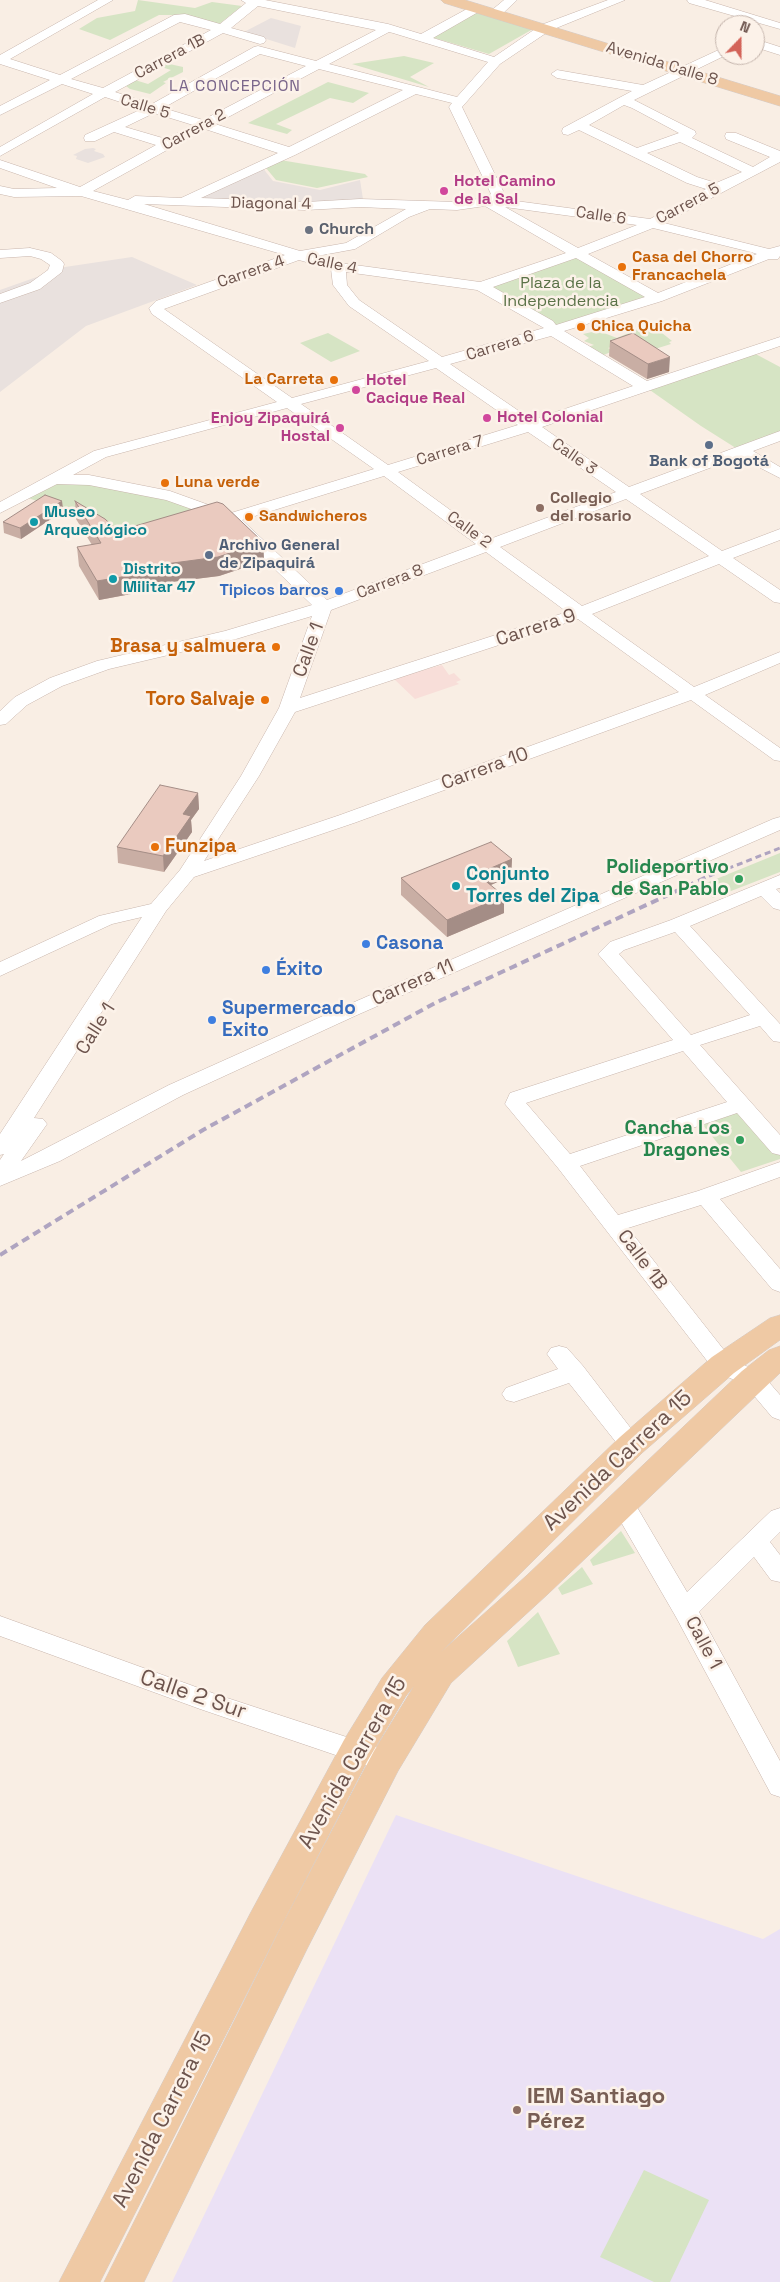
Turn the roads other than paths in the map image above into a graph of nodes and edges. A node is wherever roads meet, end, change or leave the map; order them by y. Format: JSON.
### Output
{"nodes":[{"id":1,"x":107,"y":0,"type":"edge"},
{"id":2,"x":449,"y":0,"type":"edge"},
{"id":3,"x":511,"y":0,"type":"edge"},
{"id":4,"x":619,"y":0,"type":"edge"},
{"id":5,"x":694,"y":0,"type":"edge"},
{"id":6,"x":254,"y":1,"type":"edge"},
{"id":7,"x":476,"y":8,"type":"junction"},
{"id":8,"x":496,"y":13,"type":"junction"},
{"id":9,"x":778,"y":25,"type":"edge"},
{"id":10,"x":223,"y":28,"type":"junction"},
{"id":11,"x":388,"y":28,"type":"junction"},
{"id":12,"x":545,"y":28,"type":"junction"},
{"id":13,"x":765,"y":32,"type":"edge"},
{"id":14,"x":425,"y":38,"type":"junction"},
{"id":15,"x":259,"y":45,"type":"junction"},
{"id":16,"x":765,"y":46,"type":"edge"},
{"id":17,"x":780,"y":51,"type":"edge"},
{"id":18,"x":715,"y":55,"type":"edge"},
{"id":19,"x":0,"y":60,"type":"edge"},
{"id":20,"x":496,"y":62,"type":"junction"},
{"id":21,"x":320,"y":64,"type":"junction"},
{"id":22,"x":682,"y":70,"type":"junction"},
{"id":23,"x":557,"y":74,"type":"dead end"},
{"id":24,"x":59,"y":80,"type":"junction"},
{"id":25,"x":416,"y":89,"type":"junction"},
{"id":26,"x":645,"y":89,"type":"junction"},
{"id":27,"x":102,"y":94,"type":"junction"},
{"id":28,"x":460,"y":100,"type":"junction"},
{"id":29,"x":623,"y":101,"type":"junction"},
{"id":30,"x":780,"y":101,"type":"edge"},
{"id":31,"x":150,"y":110,"type":"junction"},
{"id":32,"x":0,"y":111,"type":"edge"},
{"id":33,"x":203,"y":125,"type":"junction"},
{"id":34,"x":112,"y":127,"type":"junction"},
{"id":35,"x":685,"y":135,"type":"junction"},
{"id":36,"x":731,"y":136,"type":"dead end"},
{"id":37,"x":90,"y":138,"type":"dead end"},
{"id":38,"x":167,"y":144,"type":"junction"},
{"id":39,"x":0,"y":152,"type":"edge"},
{"id":40,"x":290,"y":152,"type":"junction"},
{"id":41,"x":638,"y":152,"type":"junction"},
{"id":42,"x":780,"y":156,"type":"edge"},
{"id":43,"x":0,"y":164,"type":"edge"},
{"id":44,"x":758,"y":170,"type":"junction"},
{"id":45,"x":780,"y":173,"type":"edge"},
{"id":46,"x":717,"y":188,"type":"junction"},
{"id":47,"x":0,"y":190,"type":"edge"},
{"id":48,"x":81,"y":192,"type":"junction"},
{"id":49,"x":112,"y":199,"type":"junction"},
{"id":50,"x":183,"y":201,"type":"junction"},
{"id":51,"x":488,"y":201,"type":"junction"},
{"id":52,"x":429,"y":205,"type":"junction"},
{"id":53,"x":652,"y":224,"type":"junction"},
{"id":54,"x":578,"y":253,"type":"junction"},
{"id":55,"x":0,"y":254,"type":"edge"},
{"id":56,"x":776,"y":254,"type":"edge"},
{"id":57,"x":296,"y":256,"type":"junction"},
{"id":58,"x":338,"y":267,"type":"junction"},
{"id":59,"x":481,"y":286,"type":"junction"},
{"id":60,"x":656,"y":298,"type":"junction"},
{"id":61,"x":0,"y":299,"type":"edge"},
{"id":62,"x":156,"y":308,"type":"joint"},
{"id":63,"x":552,"y":330,"type":"junction"},
{"id":64,"x":780,"y":341,"type":"edge"},
{"id":65,"x":440,"y":364,"type":"junction"},
{"id":66,"x":647,"y":388,"type":"junction"},
{"id":67,"x":289,"y":402,"type":"junction"},
{"id":68,"x":530,"y":426,"type":"junction"},
{"id":69,"x":780,"y":436,"type":"edge"},
{"id":70,"x":739,"y":450,"type":"junction"},
{"id":71,"x":82,"y":464,"type":"junction"},
{"id":72,"x":387,"y":471,"type":"junction"},
{"id":73,"x":780,"y":473,"type":"edge"},
{"id":74,"x":54,"y":479,"type":"junction"},
{"id":75,"x":89,"y":480,"type":"junction"},
{"id":76,"x":627,"y":494,"type":"junction"},
{"id":77,"x":0,"y":508,"type":"edge"},
{"id":78,"x":231,"y":518,"type":"junction"},
{"id":79,"x":780,"y":534,"type":"edge"},
{"id":80,"x":488,"y":544,"type":"junction"},
{"id":81,"x":722,"y":558,"type":"junction"},
{"id":82,"x":780,"y":598,"type":"edge"},
{"id":83,"x":324,"y":607,"type":"junction"},
{"id":84,"x":580,"y":614,"type":"junction"},
{"id":85,"x":780,"y":657,"type":"edge"},
{"id":86,"x":694,"y":692,"type":"junction"},
{"id":87,"x":288,"y":708,"type":"junction"},
{"id":88,"x":0,"y":720,"type":"edge"},
{"id":89,"x":780,"y":756,"type":"edge"},
{"id":90,"x":780,"y":823,"type":"edge"},
{"id":91,"x":186,"y":876,"type":"junction"},
{"id":92,"x":772,"y":884,"type":"edge"},
{"id":93,"x":780,"y":904,"type":"edge"},
{"id":94,"x":158,"y":908,"type":"junction"},
{"id":95,"x":678,"y":924,"type":"junction"},
{"id":96,"x":0,"y":970,"type":"edge"},
{"id":97,"x":763,"y":1018,"type":"junction"},
{"id":98,"x":780,"y":1036,"type":"edge"},
{"id":99,"x":689,"y":1044,"type":"junction"},
{"id":100,"x":742,"y":1104,"type":"junction"},
{"id":101,"x":13,"y":1135,"type":"edge"},
{"id":102,"x":780,"y":1148,"type":"edge"},
{"id":103,"x":52,"y":1156,"type":"junction"},
{"id":104,"x":566,"y":1163,"type":"junction"},
{"id":105,"x":780,"y":1169,"type":"edge"},
{"id":106,"x":0,"y":1178,"type":"edge"},
{"id":107,"x":706,"y":1196,"type":"junction"},
{"id":108,"x":614,"y":1224,"type":"junction"},
{"id":109,"x":780,"y":1284,"type":"edge"},
{"id":110,"x":780,"y":1325,"type":"edge"},
{"id":111,"x":559,"y":1354,"type":"dead end"},
{"id":112,"x":780,"y":1357,"type":"edge"},
{"id":113,"x":723,"y":1365,"type":"junction"},
{"id":114,"x":575,"y":1372,"type":"junction"},
{"id":115,"x":752,"y":1379,"type":"junction"},
{"id":116,"x":514,"y":1394,"type":"dead end"},
{"id":117,"x":780,"y":1411,"type":"edge"},
{"id":118,"x":630,"y":1445,"type":"junction"},
{"id":119,"x":622,"y":1503,"type":"junction"},
{"id":120,"x":780,"y":1517,"type":"edge"},
{"id":121,"x":756,"y":1541,"type":"junction"},
{"id":122,"x":780,"y":1573,"type":"edge"},
{"id":123,"x":685,"y":1610,"type":"junction"},
{"id":124,"x":0,"y":1626,"type":"edge"},
{"id":125,"x":371,"y":1756,"type":"junction"},
{"id":126,"x":780,"y":1786,"type":"edge"},
{"id":127,"x":79,"y":2282,"type":"edge"},
{"id":128,"x":124,"y":2282,"type":"edge"}],
"edges":[{"from":1,"to":19,"type":"street"},
{"from":2,"to":7,"type":"main road","name":"Avenida Calle 8"},
{"from":3,"to":8,"type":"street"},
{"from":4,"to":12,"type":"street"},
{"from":5,"to":9,"type":"street"},
{"from":6,"to":10,"type":"street","name":"Carrera 1B"},
{"from":6,"to":11,"type":"street"},
{"from":7,"to":8,"type":"main road","name":"Avenida Calle 8"},
{"from":7,"to":14,"type":"street"},
{"from":8,"to":12,"type":"main road","name":"Avenida Calle 8"},
{"from":9,"to":13,"type":"street"},
{"from":10,"to":15,"type":"street"},
{"from":10,"to":24,"type":"street"},
{"from":10,"to":27,"type":"street","name":"Carrera 1B"},
{"from":11,"to":14,"type":"street"},
{"from":11,"to":21,"type":"street","name":"Carrera 2"},
{"from":12,"to":20,"type":"street"},
{"from":12,"to":22,"type":"main road","name":"Avenida Calle 8"},
{"from":14,"to":20,"type":"street"},
{"from":15,"to":21,"type":"street"},
{"from":15,"to":31,"type":"street"},
{"from":16,"to":17,"type":"street"},
{"from":18,"to":22,"type":"street"},
{"from":19,"to":24,"type":"street","name":"Calle 5"},
{"from":20,"to":28,"type":"street"},
{"from":21,"to":25,"type":"street"},
{"from":21,"to":33,"type":"street","name":"Carrera 2"},
{"from":22,"to":26,"type":"street"},
{"from":22,"to":30,"type":"main road","name":"Avenida Calle 8"},
{"from":23,"to":26,"type":"street"},
{"from":24,"to":27,"type":"street","name":"Calle 5"},
{"from":24,"to":32,"type":"street"},
{"from":25,"to":28,"type":"street"},
{"from":25,"to":40,"type":"street"},
{"from":26,"to":29,"type":"street"},
{"from":27,"to":31,"type":"street","name":"Calle 5"},
{"from":27,"to":39,"type":"street","name":"Carrera 1B"},
{"from":28,"to":51,"type":"street"},
{"from":29,"to":35,"type":"street"},
{"from":29,"to":41,"type":"street"},
{"from":31,"to":33,"type":"street","name":"Calle 5"},
{"from":31,"to":34,"type":"street"},
{"from":33,"to":38,"type":"street","name":"Carrera 2"},
{"from":33,"to":40,"type":"street","name":"Calle 5"},
{"from":34,"to":37,"type":"street"},
{"from":34,"to":38,"type":"street"},
{"from":35,"to":41,"type":"street"},
{"from":35,"to":44,"type":"street"},
{"from":36,"to":42,"type":"street"},
{"from":38,"to":48,"type":"street","name":"Carrera 2"},
{"from":40,"to":50,"type":"street"},
{"from":41,"to":46,"type":"street"},
{"from":42,"to":44,"type":"street","name":"Carrera 5"},
{"from":43,"to":48,"type":"street","name":"Calle 4"},
{"from":44,"to":45,"type":"street"},
{"from":44,"to":46,"type":"street","name":"Carrera 5"},
{"from":46,"to":53,"type":"street","name":"Carrera 5"},
{"from":47,"to":48,"type":"street"},
{"from":48,"to":49,"type":"street","name":"Calle 4"},
{"from":49,"to":50,"type":"street","name":"Diagonal 4"},
{"from":49,"to":57,"type":"street","name":"Calle 4"},
{"from":50,"to":52,"type":"street","name":"Diagonal 4"},
{"from":51,"to":52,"type":"street","name":"Calle 6"},
{"from":51,"to":53,"type":"street","name":"Calle 6"},
{"from":51,"to":54,"type":"street"},
{"from":52,"to":57,"type":"street","name":"Carrera 4"},
{"from":53,"to":54,"type":"street","name":"Carrera 5"},
{"from":53,"to":56,"type":"street","name":"Calle 6"},
{"from":54,"to":59,"type":"street","name":"Carrera 5"},
{"from":54,"to":60,"type":"street"},
{"from":55,"to":61,"type":"street"},
{"from":56,"to":60,"type":"street","name":"Carrera 6"},
{"from":57,"to":58,"type":"street","name":"Calle 4"},
{"from":57,"to":62,"type":"street","name":"Carrera 4"},
{"from":58,"to":59,"type":"street","name":"Calle 4"},
{"from":58,"to":65,"type":"street","name":"Calle 3"},
{"from":59,"to":63,"type":"street","name":"Calle 4"},
{"from":60,"to":63,"type":"street","name":"Carrera 6"},
{"from":62,"to":67,"type":"street","name":"Calle 2"},
{"from":63,"to":65,"type":"street","name":"Carrera 6"},
{"from":63,"to":66,"type":"street","name":"Calle 4"},
{"from":64,"to":66,"type":"street","name":"Carrera 7"},
{"from":65,"to":67,"type":"street","name":"Carrera 6"},
{"from":65,"to":68,"type":"street","name":"Calle 3"},
{"from":66,"to":68,"type":"street","name":"Carrera 7"},
{"from":67,"to":71,"type":"street","name":"Carrera 6"},
{"from":67,"to":72,"type":"street","name":"Calle 2"},
{"from":68,"to":72,"type":"street","name":"Carrera 7"},
{"from":68,"to":76,"type":"street","name":"Calle 3"},
{"from":69,"to":70,"type":"street","name":"Carrera 8"},
{"from":70,"to":73,"type":"street"},
{"from":70,"to":76,"type":"street","name":"Carrera 8"},
{"from":71,"to":74,"type":"street","name":"Carrera 6"},
{"from":71,"to":75,"type":"street"},
{"from":72,"to":78,"type":"street","name":"Carrera 7"},
{"from":72,"to":80,"type":"street","name":"Calle 2"},
{"from":74,"to":75,"type":"street","name":"Calle 1"},
{"from":74,"to":77,"type":"street","name":"Carrera 6"},
{"from":75,"to":78,"type":"street","name":"Calle 1"},
{"from":76,"to":80,"type":"street","name":"Carrera 8"},
{"from":76,"to":81,"type":"street","name":"Calle 3"},
{"from":78,"to":83,"type":"street","name":"Calle 1"},
{"from":79,"to":81,"type":"street","name":"Carrera 9"},
{"from":80,"to":83,"type":"street","name":"Carrera 8"},
{"from":80,"to":84,"type":"street","name":"Calle 2"},
{"from":81,"to":82,"type":"street","name":"Calle 3"},
{"from":81,"to":84,"type":"street","name":"Carrera 9"},
{"from":83,"to":87,"type":"street","name":"Calle 1"},
{"from":83,"to":88,"type":"street","name":"Carrera 8"},
{"from":84,"to":86,"type":"street","name":"Calle 2"},
{"from":84,"to":87,"type":"street","name":"Carrera 9"},
{"from":85,"to":86,"type":"street","name":"Carrera 10"},
{"from":86,"to":89,"type":"street","name":"Calle 2"},
{"from":86,"to":91,"type":"street","name":"Carrera 10"},
{"from":87,"to":91,"type":"street","name":"Calle 1"},
{"from":90,"to":103,"type":"street","name":"Carrera 11"},
{"from":91,"to":94,"type":"street","name":"Calle 1"},
{"from":91,"to":101,"type":"street","name":"Calle 1"},
{"from":92,"to":93,"type":"street"},
{"from":92,"to":95,"type":"street"},
{"from":94,"to":96,"type":"street"},
{"from":94,"to":101,"type":"street","name":"Calle 1"},
{"from":95,"to":97,"type":"street"},
{"from":95,"to":99,"type":"street"},
{"from":97,"to":98,"type":"street"},
{"from":97,"to":99,"type":"street"},
{"from":99,"to":100,"type":"street"},
{"from":99,"to":104,"type":"street","name":"Calle 1B"},
{"from":100,"to":102,"type":"street"},
{"from":100,"to":104,"type":"street"},
{"from":101,"to":103,"type":"street"},
{"from":101,"to":106,"type":"street","name":"Calle 1"},
{"from":103,"to":106,"type":"street","name":"Carrera 11"},
{"from":104,"to":108,"type":"street","name":"Calle 1B"},
{"from":105,"to":107,"type":"street"},
{"from":107,"to":108,"type":"street"},
{"from":107,"to":109,"type":"street"},
{"from":108,"to":113,"type":"street","name":"Calle 1B"},
{"from":110,"to":113,"type":"main road","name":"Avenida Carrera 15"},
{"from":111,"to":114,"type":"street"},
{"from":112,"to":115,"type":"main road","name":"Avenida Carrera 15"},
{"from":113,"to":115,"type":"street","name":"Calle 1B"},
{"from":113,"to":118,"type":"main road","name":"Avenida Carrera 15"},
{"from":114,"to":116,"type":"street"},
{"from":114,"to":118,"type":"street"},
{"from":115,"to":117,"type":"street","name":"Calle 1B"},
{"from":115,"to":119,"type":"main road","name":"Avenida Carrera 15"},
{"from":118,"to":125,"type":"main road","name":"Avenida Carrera 15"},
{"from":119,"to":123,"type":"street","name":"Calle 1"},
{"from":119,"to":125,"type":"main road","name":"Avenida Carrera 15"},
{"from":120,"to":121,"type":"street"},
{"from":121,"to":122,"type":"street"},
{"from":121,"to":123,"type":"street"},
{"from":123,"to":126,"type":"street","name":"Calle 1"},
{"from":124,"to":125,"type":"street","name":"Calle 2 Sur"},
{"from":125,"to":127,"type":"main road","name":"Avenida Carrera 15"},
{"from":125,"to":128,"type":"main road","name":"Avenida Carrera 15"}]}
